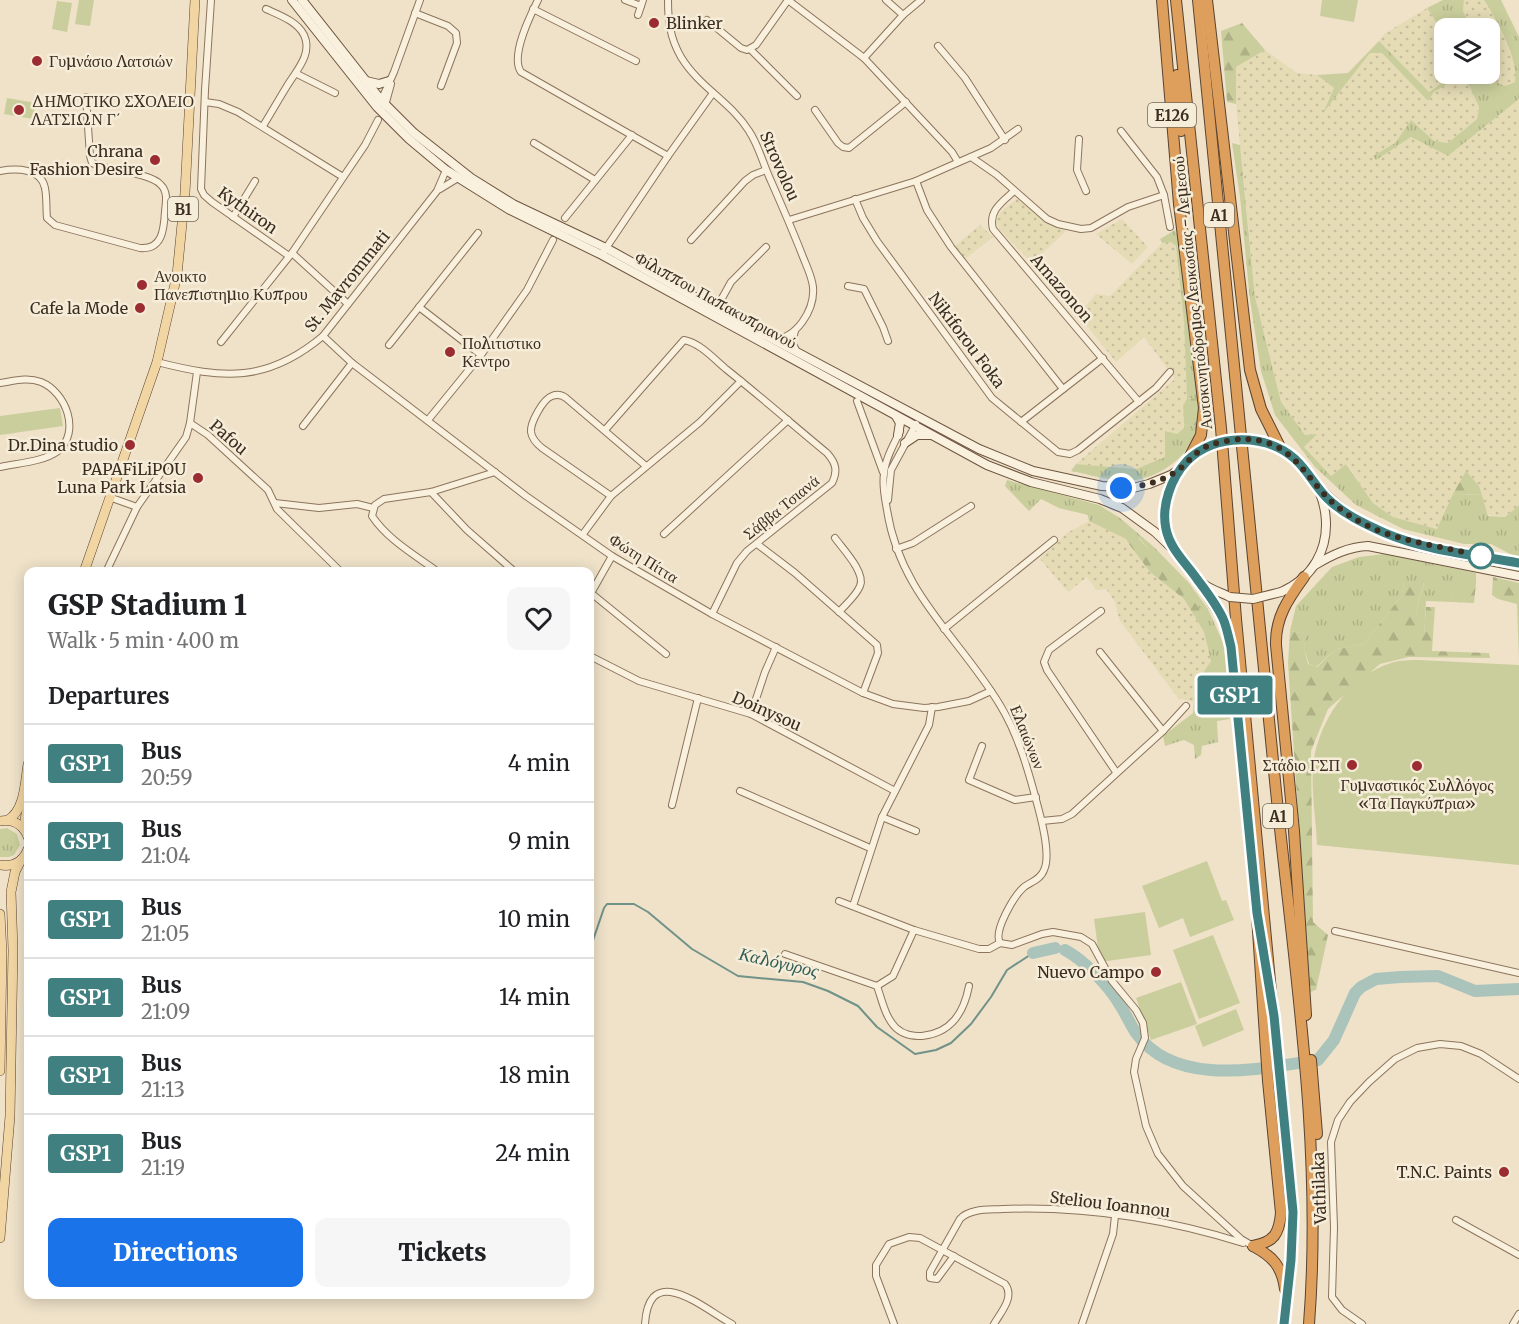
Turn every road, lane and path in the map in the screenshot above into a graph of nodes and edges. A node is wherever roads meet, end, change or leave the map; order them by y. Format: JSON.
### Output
{"nodes":[{"id":1,"x":195,"y":0,"type":"edge"},
{"id":2,"x":211,"y":0,"type":"edge"},
{"id":3,"x":292,"y":0,"type":"edge"},
{"id":4,"x":302,"y":0,"type":"edge"},
{"id":5,"x":420,"y":0,"type":"edge"},
{"id":6,"x":538,"y":0,"type":"edge"},
{"id":7,"x":625,"y":0,"type":"edge"},
{"id":8,"x":668,"y":0,"type":"edge"},
{"id":9,"x":788,"y":0,"type":"edge"},
{"id":10,"x":886,"y":0,"type":"edge"},
{"id":11,"x":921,"y":0,"type":"edge"},
{"id":12,"x":1162,"y":0,"type":"edge"},
{"id":13,"x":1174,"y":0,"type":"edge"},
{"id":14,"x":1198,"y":0,"type":"edge"},
{"id":15,"x":1207,"y":0,"type":"edge"},
{"id":16,"x":642,"y":3,"type":"edge"},
{"id":17,"x":266,"y":9,"type":"dead end"},
{"id":18,"x":533,"y":9,"type":"junction"},
{"id":19,"x":415,"y":13,"type":"junction"},
{"id":20,"x":638,"y":15,"type":"dead end"},
{"id":21,"x":903,"y":15,"type":"junction"},
{"id":22,"x":707,"y":20,"type":"dead end"},
{"id":23,"x":938,"y":46,"type":"dead end"},
{"id":24,"x":750,"y":49,"type":"junction"},
{"id":25,"x":864,"y":58,"type":"junction"},
{"id":26,"x":636,"y":61,"type":"dead end"},
{"id":27,"x":394,"y":72,"type":"junction"},
{"id":28,"x":297,"y":74,"type":"junction"},
{"id":29,"x":190,"y":80,"type":"junction"},
{"id":30,"x":366,"y":81,"type":"junction"},
{"id":31,"x":389,"y":81,"type":"junction"},
{"id":32,"x":441,"y":86,"type":"dead end"},
{"id":33,"x":205,"y":90,"type":"junction"},
{"id":34,"x":335,"y":93,"type":"dead end"},
{"id":35,"x":713,"y":93,"type":"junction"},
{"id":36,"x":797,"y":96,"type":"dead end"},
{"id":37,"x":86,"y":97,"type":"dead end"},
{"id":38,"x":205,"y":102,"type":"junction"},
{"id":39,"x":906,"y":102,"type":"junction"},
{"id":40,"x":381,"y":109,"type":"junction"},
{"id":41,"x":815,"y":110,"type":"dead end"},
{"id":42,"x":263,"y":126,"type":"junction"},
{"id":43,"x":1018,"y":129,"type":"dead end"},
{"id":44,"x":1121,"y":131,"type":"dead end"},
{"id":45,"x":632,"y":135,"type":"junction"},
{"id":46,"x":1079,"y":139,"type":"dead end"},
{"id":47,"x":1005,"y":140,"type":"junction"},
{"id":48,"x":534,"y":143,"type":"dead end"},
{"id":49,"x":668,"y":156,"type":"junction"},
{"id":50,"x":971,"y":157,"type":"junction"},
{"id":51,"x":958,"y":162,"type":"junction"},
{"id":52,"x":446,"y":170,"type":"junction"},
{"id":53,"x":766,"y":170,"type":"junction"},
{"id":54,"x":0,"y":171,"type":"edge"},
{"id":55,"x":343,"y":177,"type":"junction"},
{"id":56,"x":458,"y":178,"type":"junction"},
{"id":57,"x":595,"y":180,"type":"junction"},
{"id":58,"x":255,"y":181,"type":"dead end"},
{"id":59,"x":916,"y":181,"type":"junction"},
{"id":60,"x":437,"y":191,"type":"junction"},
{"id":61,"x":1014,"y":191,"type":"junction"},
{"id":62,"x":1086,"y":191,"type":"dead end"},
{"id":63,"x":1164,"y":195,"type":"junction"},
{"id":64,"x":855,"y":199,"type":"junction"},
{"id":65,"x":233,"y":217,"type":"junction"},
{"id":66,"x":565,"y":218,"type":"dead end"},
{"id":67,"x":789,"y":220,"type":"junction"},
{"id":68,"x":1170,"y":227,"type":"dead end"},
{"id":69,"x":1183,"y":229,"type":"junction"},
{"id":70,"x":478,"y":233,"type":"dead end"},
{"id":71,"x":553,"y":240,"type":"dead end"},
{"id":72,"x":691,"y":240,"type":"dead end"},
{"id":73,"x":766,"y":247,"type":"dead end"},
{"id":74,"x":604,"y":251,"type":"junction"},
{"id":75,"x":291,"y":255,"type":"junction"},
{"id":76,"x":848,"y":286,"type":"dead end"},
{"id":77,"x":348,"y":304,"type":"junction"},
{"id":78,"x":419,"y":307,"type":"junction"},
{"id":79,"x":716,"y":309,"type":"junction"},
{"id":80,"x":797,"y":327,"type":"junction"},
{"id":81,"x":323,"y":336,"type":"junction"},
{"id":82,"x":771,"y":339,"type":"junction"},
{"id":83,"x":888,"y":341,"type":"dead end"},
{"id":84,"x":221,"y":342,"type":"dead end"},
{"id":85,"x":389,"y":345,"type":"dead end"},
{"id":86,"x":797,"y":352,"type":"junction"},
{"id":87,"x":481,"y":355,"type":"junction"},
{"id":88,"x":1103,"y":358,"type":"junction"},
{"id":89,"x":157,"y":362,"type":"junction"},
{"id":90,"x":352,"y":363,"type":"junction"},
{"id":91,"x":197,"y":372,"type":"junction"},
{"id":92,"x":1170,"y":372,"type":"dead end"},
{"id":93,"x":741,"y":381,"type":"junction"},
{"id":94,"x":0,"y":383,"type":"edge"},
{"id":95,"x":1063,"y":389,"type":"junction"},
{"id":96,"x":857,"y":401,"type":"dead end"},
{"id":97,"x":1139,"y":402,"type":"junction"},
{"id":98,"x":894,"y":414,"type":"junction"},
{"id":99,"x":907,"y":416,"type":"junction"},
{"id":100,"x":428,"y":420,"type":"junction"},
{"id":101,"x":788,"y":420,"type":"junction"},
{"id":102,"x":917,"y":421,"type":"junction"},
{"id":103,"x":1021,"y":422,"type":"junction"},
{"id":104,"x":190,"y":423,"type":"junction"},
{"id":105,"x":303,"y":426,"type":"dead end"},
{"id":106,"x":605,"y":430,"type":"junction"},
{"id":107,"x":898,"y":435,"type":"junction"},
{"id":108,"x":934,"y":436,"type":"junction"},
{"id":109,"x":905,"y":443,"type":"junction"},
{"id":110,"x":1281,"y":449,"type":"junction"},
{"id":111,"x":1185,"y":464,"type":"junction"},
{"id":112,"x":646,"y":466,"type":"junction"},
{"id":113,"x":0,"y":467,"type":"edge"},
{"id":114,"x":495,"y":472,"type":"junction"},
{"id":115,"x":884,"y":472,"type":"junction"},
{"id":116,"x":1312,"y":478,"type":"junction"},
{"id":117,"x":431,"y":492,"type":"junction"},
{"id":118,"x":611,"y":496,"type":"junction"},
{"id":119,"x":109,"y":497,"type":"junction"},
{"id":120,"x":275,"y":502,"type":"junction"},
{"id":121,"x":971,"y":506,"type":"dead end"},
{"id":122,"x":137,"y":507,"type":"junction"},
{"id":123,"x":373,"y":512,"type":"junction"},
{"id":124,"x":888,"y":519,"type":"junction"},
{"id":125,"x":583,"y":534,"type":"junction"},
{"id":126,"x":664,"y":534,"type":"dead end"},
{"id":127,"x":835,"y":538,"type":"dead end"},
{"id":128,"x":1054,"y":540,"type":"dead end"},
{"id":129,"x":757,"y":544,"type":"junction"},
{"id":130,"x":896,"y":549,"type":"junction"},
{"id":131,"x":1177,"y":552,"type":"junction"},
{"id":132,"x":612,"y":556,"type":"junction"},
{"id":133,"x":1519,"y":563,"type":"edge"},
{"id":134,"x":1315,"y":565,"type":"junction"},
{"id":135,"x":86,"y":567,"type":"edge"},
{"id":136,"x":108,"y":567,"type":"edge"},
{"id":137,"x":336,"y":567,"type":"edge"},
{"id":138,"x":431,"y":567,"type":"edge"},
{"id":139,"x":509,"y":567,"type":"edge"},
{"id":140,"x":1519,"y":576,"type":"edge"},
{"id":141,"x":1304,"y":577,"type":"junction"},
{"id":142,"x":1198,"y":580,"type":"junction"},
{"id":143,"x":594,"y":587,"type":"edge"},
{"id":144,"x":594,"y":597,"type":"edge"},
{"id":145,"x":1101,"y":611,"type":"dead end"},
{"id":146,"x":840,"y":612,"type":"junction"},
{"id":147,"x":712,"y":614,"type":"junction"},
{"id":148,"x":944,"y":629,"type":"junction"},
{"id":149,"x":777,"y":647,"type":"junction"},
{"id":150,"x":1100,"y":652,"type":"dead end"},
{"id":151,"x":666,"y":654,"type":"dead end"},
{"id":152,"x":594,"y":658,"type":"edge"},
{"id":153,"x":991,"y":692,"type":"junction"},
{"id":154,"x":863,"y":693,"type":"junction"},
{"id":155,"x":698,"y":698,"type":"junction"},
{"id":156,"x":1186,"y":706,"type":"dead end"},
{"id":157,"x":932,"y":707,"type":"junction"},
{"id":158,"x":751,"y":714,"type":"junction"},
{"id":159,"x":1163,"y":731,"type":"junction"},
{"id":160,"x":982,"y":746,"type":"dead end"},
{"id":161,"x":1116,"y":772,"type":"junction"},
{"id":162,"x":24,"y":784,"type":"edge"},
{"id":163,"x":740,"y":791,"type":"dead end"},
{"id":164,"x":895,"y":791,"type":"junction"},
{"id":165,"x":1036,"y":797,"type":"junction"},
{"id":166,"x":672,"y":805,"type":"dead end"},
{"id":167,"x":882,"y":817,"type":"junction"},
{"id":168,"x":4,"y":821,"type":"edge"},
{"id":169,"x":1042,"y":822,"type":"junction"},
{"id":170,"x":24,"y":830,"type":"edge"},
{"id":171,"x":916,"y":831,"type":"dead end"},
{"id":172,"x":870,"y":848,"type":"junction"},
{"id":173,"x":24,"y":855,"type":"edge"},
{"id":174,"x":21,"y":860,"type":"junction"},
{"id":175,"x":0,"y":865,"type":"edge"},
{"id":176,"x":839,"y":901,"type":"dead end"},
{"id":177,"x":853,"y":906,"type":"junction"},
{"id":178,"x":1257,"y":913,"type":"junction"},
{"id":179,"x":0,"y":914,"type":"edge"},
{"id":180,"x":914,"y":930,"type":"junction"},
{"id":181,"x":1335,"y":931,"type":"dead end"},
{"id":182,"x":0,"y":932,"type":"edge"},
{"id":183,"x":1000,"y":943,"type":"junction"},
{"id":184,"x":785,"y":954,"type":"dead end"},
{"id":185,"x":1519,"y":973,"type":"edge"},
{"id":186,"x":877,"y":986,"type":"junction"},
{"id":187,"x":969,"y":986,"type":"dead end"},
{"id":188,"x":1302,"y":1013,"type":"junction"},
{"id":189,"x":1273,"y":1015,"type":"junction"},
{"id":190,"x":0,"y":1071,"type":"edge"},
{"id":191,"x":1519,"y":1079,"type":"edge"},
{"id":192,"x":1115,"y":1216,"type":"junction"},
{"id":193,"x":1456,"y":1220,"type":"dead end"},
{"id":194,"x":0,"y":1238,"type":"edge"},
{"id":195,"x":1252,"y":1246,"type":"junction"},
{"id":196,"x":942,"y":1250,"type":"junction"},
{"id":197,"x":1519,"y":1255,"type":"edge"},
{"id":198,"x":954,"y":1256,"type":"junction"},
{"id":199,"x":1287,"y":1304,"type":"junction"},
{"id":200,"x":1519,"y":1314,"type":"edge"},
{"id":201,"x":645,"y":1324,"type":"edge"},
{"id":202,"x":732,"y":1324,"type":"edge"},
{"id":203,"x":894,"y":1324,"type":"edge"},
{"id":204,"x":994,"y":1324,"type":"edge"},
{"id":205,"x":1082,"y":1324,"type":"edge"},
{"id":206,"x":1284,"y":1324,"type":"edge"},
{"id":207,"x":1309,"y":1324,"type":"edge"},
{"id":208,"x":1362,"y":1324,"type":"edge"},
{"id":209,"x":1513,"y":1324,"type":"edge"}],
"edges":[{"from":1,"to":29,"type":"main road","number":"B1"},
{"from":2,"to":33,"type":"street","name":"Kythiron"},
{"from":3,"to":40,"type":"main road","name":"Φίλιππου Παπακυπριανού"},
{"from":4,"to":30,"type":"main road","name":"Φίλιππου Παπακυπριανού"},
{"from":5,"to":19,"type":"street"},
{"from":6,"to":18,"type":"street"},
{"from":7,"to":16,"type":"street"},
{"from":8,"to":35,"type":"street","name":"Strovolou"},
{"from":9,"to":24,"type":"street"},
{"from":9,"to":25,"type":"street"},
{"from":10,"to":21,"type":"street"},
{"from":11,"to":21,"type":"street"},
{"from":12,"to":69,"type":"highway","number":"E126"},
{"from":13,"to":69,"type":"highway"},
{"from":13,"to":189,"type":"highway","name":"Αυτοκινητόδρομος Λευκωσίας - Λεμεσού","number":"A1"},
{"from":14,"to":188,"type":"highway","number":"A1"},
{"from":15,"to":110,"type":"highway"},
{"from":16,"to":20,"type":"street"},
{"from":17,"to":28,"type":"street"},
{"from":18,"to":26,"type":"street"},
{"from":18,"to":45,"type":"street"},
{"from":19,"to":27,"type":"street"},
{"from":19,"to":32,"type":"street"},
{"from":21,"to":25,"type":"street"},
{"from":22,"to":24,"type":"street"},
{"from":23,"to":47,"type":"street"},
{"from":24,"to":36,"type":"street"},
{"from":25,"to":39,"type":"street"},
{"from":27,"to":31,"type":"street"},
{"from":27,"to":40,"type":"street"},
{"from":28,"to":34,"type":"street"},
{"from":28,"to":42,"type":"street"},
{"from":29,"to":33,"type":"street"},
{"from":29,"to":89,"type":"main road","number":"B1"},
{"from":30,"to":31,"type":"main road"},
{"from":30,"to":40,"type":"main road","name":"Φίλιππου Παπακυπριανού"},
{"from":31,"to":40,"type":"street"},
{"from":33,"to":38,"type":"street","name":"Kythiron"},
{"from":35,"to":49,"type":"street"},
{"from":35,"to":53,"type":"street","name":"Strovolou"},
{"from":37,"to":54,"type":"street"},
{"from":38,"to":42,"type":"street"},
{"from":38,"to":65,"type":"street","name":"Kythiron"},
{"from":39,"to":41,"type":"street"},
{"from":39,"to":51,"type":"street"},
{"from":40,"to":52,"type":"main road","name":"Φίλιππου Παπακυπριανού"},
{"from":40,"to":55,"type":"street"},
{"from":40,"to":74,"type":"main road","name":"Φίλιππου Παπακυπριανού"},
{"from":42,"to":55,"type":"street"},
{"from":43,"to":47,"type":"street"},
{"from":44,"to":63,"type":"street"},
{"from":45,"to":49,"type":"street"},
{"from":45,"to":57,"type":"street"},
{"from":46,"to":62,"type":"street"},
{"from":47,"to":50,"type":"street"},
{"from":48,"to":57,"type":"street"},
{"from":49,"to":74,"type":"street"},
{"from":50,"to":51,"type":"street"},
{"from":50,"to":61,"type":"street"},
{"from":51,"to":59,"type":"street"},
{"from":52,"to":56,"type":"main road","name":"Φίλιππου Παπακυπριανού"},
{"from":52,"to":60,"type":"street","name":"St. Mavrommati"},
{"from":53,"to":67,"type":"street","name":"Strovolou"},
{"from":53,"to":72,"type":"street"},
{"from":55,"to":75,"type":"street"},
{"from":56,"to":60,"type":"street","name":"St. Mavrommati"},
{"from":56,"to":74,"type":"main road","name":"Φίλιππου Παπακυπριανού"},
{"from":57,"to":66,"type":"street"},
{"from":58,"to":65,"type":"street"},
{"from":59,"to":64,"type":"street"},
{"from":59,"to":95,"type":"street"},
{"from":60,"to":77,"type":"street","name":"St. Mavrommati"},
{"from":61,"to":63,"type":"street"},
{"from":61,"to":88,"type":"street","name":"Amazonon"},
{"from":63,"to":68,"type":"street"},
{"from":64,"to":67,"type":"street"},
{"from":64,"to":103,"type":"street","name":"Nikiforou Foka"},
{"from":65,"to":75,"type":"street","name":"Kythiron"},
{"from":67,"to":80,"type":"street","name":"Strovolou"},
{"from":69,"to":111,"type":"highway"},
{"from":70,"to":78,"type":"street"},
{"from":71,"to":87,"type":"street"},
{"from":73,"to":79,"type":"street"},
{"from":74,"to":79,"type":"main road","name":"Φίλιππου Παπακυπριανού"},
{"from":74,"to":98,"type":"main road","name":"Φίλιππου Παπακυπριανού"},
{"from":75,"to":77,"type":"street","name":"Kythiron"},
{"from":75,"to":84,"type":"street"},
{"from":76,"to":83,"type":"street"},
{"from":77,"to":81,"type":"street","name":"St. Mavrommati"},
{"from":78,"to":85,"type":"street"},
{"from":78,"to":87,"type":"street"},
{"from":79,"to":82,"type":"main road","name":"Φίλιππου Παπακυπριανού"},
{"from":80,"to":82,"type":"street"},
{"from":80,"to":86,"type":"street","name":"Strovolou"},
{"from":81,"to":90,"type":"street","name":"Φώτη Πίττα"},
{"from":81,"to":91,"type":"street","name":"St. Mavrommati"},
{"from":82,"to":86,"type":"main road","name":"Φίλιππου Παπακυπριανού"},
{"from":86,"to":99,"type":"main road","name":"Φίλιππου Παπακυπριανού"},
{"from":87,"to":100,"type":"street"},
{"from":88,"to":95,"type":"street"},
{"from":88,"to":97,"type":"street","name":"Amazonon"},
{"from":89,"to":91,"type":"street","name":"St. Mavrommati"},
{"from":89,"to":119,"type":"main road","number":"B1"},
{"from":90,"to":100,"type":"street","name":"Φώτη Πίττα"},
{"from":90,"to":105,"type":"street"},
{"from":91,"to":104,"type":"street"},
{"from":92,"to":97,"type":"street","name":"Nikiforou Foka"},
{"from":93,"to":101,"type":"street","name":"Σάββα Τσιανά"},
{"from":93,"to":106,"type":"street","name":"Σάββα Τσιανά"},
{"from":93,"to":112,"type":"street"},
{"from":94,"to":113,"type":"street"},
{"from":95,"to":103,"type":"street"},
{"from":96,"to":115,"type":"street"},
{"from":97,"to":103,"type":"street","name":"Nikiforou Foka"},
{"from":98,"to":99,"type":"main road","name":"Φίλιππου Παπακυπριανού"},
{"from":98,"to":107,"type":"main road"},
{"from":99,"to":102,"type":"main road","name":"Φίλιππου Παπακυπριανού"},
{"from":99,"to":107,"type":"street","name":"Ελαιώνων"},
{"from":100,"to":114,"type":"street","name":"Φώτη Πίττα"},
{"from":101,"to":126,"type":"street"},
{"from":101,"to":129,"type":"street","name":"Σάββα Τσιανά"},
{"from":102,"to":108,"type":"main road","name":"Φίλιππου Παπακυπριανού"},
{"from":102,"to":109,"type":"street","name":"Ελαιώνων"},
{"from":102,"to":111,"type":"main road","name":"Φίλιππου Παπακυπριανού"},
{"from":104,"to":120,"type":"street","name":"Pafou"},
{"from":104,"to":122,"type":"street","name":"Pafou"},
{"from":106,"to":112,"type":"street"},
{"from":106,"to":118,"type":"street"},
{"from":107,"to":115,"type":"street","name":"Ελαιώνων"},
{"from":108,"to":109,"type":"main road"},
{"from":108,"to":131,"type":"main road","name":"Φίλιππου Παπακυπριανού"},
{"from":109,"to":124,"type":"street","name":"Ελαιώνων"},
{"from":110,"to":111,"type":"main road","bridge":true},
{"from":110,"to":116,"type":"main road"},
{"from":111,"to":131,"type":"main road"},
{"from":112,"to":118,"type":"street"},
{"from":114,"to":117,"type":"street"},
{"from":114,"to":125,"type":"street","name":"Φώτη Πίττα"},
{"from":115,"to":124,"type":"street","name":"Ελαιώνων"},
{"from":116,"to":133,"type":"main road"},
{"from":116,"to":134,"type":"main road"},
{"from":117,"to":123,"type":"street"},
{"from":117,"to":139,"type":"street"},
{"from":118,"to":125,"type":"street"},
{"from":119,"to":122,"type":"street"},
{"from":119,"to":135,"type":"main road","number":"B1"},
{"from":120,"to":123,"type":"street"},
{"from":120,"to":137,"type":"street","name":"Pafou"},
{"from":121,"to":130,"type":"street"},
{"from":122,"to":136,"type":"street","name":"Pafou"},
{"from":123,"to":138,"type":"street"},
{"from":124,"to":130,"type":"street","name":"Ελαιώνων"},
{"from":125,"to":132,"type":"street","name":"Φώτη Πίττα"},
{"from":127,"to":146,"type":"street"},
{"from":128,"to":148,"type":"street"},
{"from":129,"to":146,"type":"street"},
{"from":129,"to":147,"type":"street","name":"Σάββα Τσιανά"},
{"from":130,"to":148,"type":"street","name":"Ελαιώνων"},
{"from":131,"to":142,"type":"main road"},
{"from":132,"to":143,"type":"street"},
{"from":132,"to":147,"type":"street","name":"Φώτη Πίττα"},
{"from":134,"to":140,"type":"main road"},
{"from":134,"to":141,"type":"main road"},
{"from":141,"to":142,"type":"main road","bridge":true},
{"from":141,"to":188,"type":"highway"},
{"from":142,"to":178,"type":"highway"},
{"from":144,"to":151,"type":"street"},
{"from":145,"to":161,"type":"street"},
{"from":146,"to":154,"type":"street"},
{"from":147,"to":149,"type":"street","name":"Φώτη Πίττα"},
{"from":148,"to":153,"type":"street","name":"Ελαιώνων"},
{"from":149,"to":154,"type":"street","name":"Φώτη Πίττα"},
{"from":149,"to":158,"type":"street"},
{"from":150,"to":159,"type":"street"},
{"from":152,"to":155,"type":"street","name":"Doinysou"},
{"from":153,"to":157,"type":"street","name":"Φώτη Πίττα"},
{"from":153,"to":165,"type":"street","name":"Ελαιώνων"},
{"from":154,"to":157,"type":"street","name":"Φώτη Πίττα"},
{"from":155,"to":158,"type":"street","name":"Doinysou"},
{"from":155,"to":166,"type":"street"},
{"from":156,"to":159,"type":"street"},
{"from":157,"to":164,"type":"street"},
{"from":158,"to":164,"type":"street","name":"Doinysou"},
{"from":159,"to":161,"type":"street"},
{"from":160,"to":165,"type":"street"},
{"from":161,"to":169,"type":"street"},
{"from":162,"to":168,"type":"main road"},
{"from":163,"to":172,"type":"street"},
{"from":164,"to":167,"type":"street"},
{"from":165,"to":169,"type":"street","name":"Ελαιώνων"},
{"from":167,"to":171,"type":"street"},
{"from":167,"to":172,"type":"street"},
{"from":168,"to":170,"type":"main road"},
{"from":169,"to":183,"type":"street","name":"Ελαιώνων"},
{"from":172,"to":177,"type":"street"},
{"from":173,"to":174,"type":"main road"},
{"from":174,"to":175,"type":"main road"},
{"from":174,"to":194,"type":"main road"},
{"from":176,"to":177,"type":"street"},
{"from":177,"to":180,"type":"street"},
{"from":178,"to":189,"type":"highway"},
{"from":178,"to":195,"type":"highway"},
{"from":179,"to":182,"type":"main road"},
{"from":180,"to":183,"type":"street"},
{"from":180,"to":186,"type":"street"},
{"from":181,"to":185,"type":"street"},
{"from":182,"to":190,"type":"main road"},
{"from":183,"to":195,"type":"street"},
{"from":184,"to":186,"type":"street"},
{"from":186,"to":187,"type":"street"},
{"from":188,"to":207,"type":"highway","number":"A1"},
{"from":189,"to":199,"type":"highway","name":"Αυτοκινητόδρομος Λευκωσίας - Λεμεσού","number":"A1"},
{"from":191,"to":208,"type":"street","name":"Vathilaka"},
{"from":192,"to":195,"type":"street","name":"Steliou Ioannou"},
{"from":192,"to":196,"type":"street","name":"Steliou Ioannou"},
{"from":192,"to":205,"type":"street"},
{"from":193,"to":197,"type":"street"},
{"from":195,"to":199,"type":"highway"},
{"from":196,"to":198,"type":"street"},
{"from":196,"to":198,"type":"street","name":"Steliou Ioannou"},
{"from":196,"to":203,"type":"street"},
{"from":198,"to":204,"type":"street"},
{"from":199,"to":206,"type":"highway","name":"Αυτοκινητόδρομος Λευκωσίας - Λεμεσού","number":"A1"},
{"from":200,"to":209,"type":"street"},
{"from":201,"to":202,"type":"street"}]}
